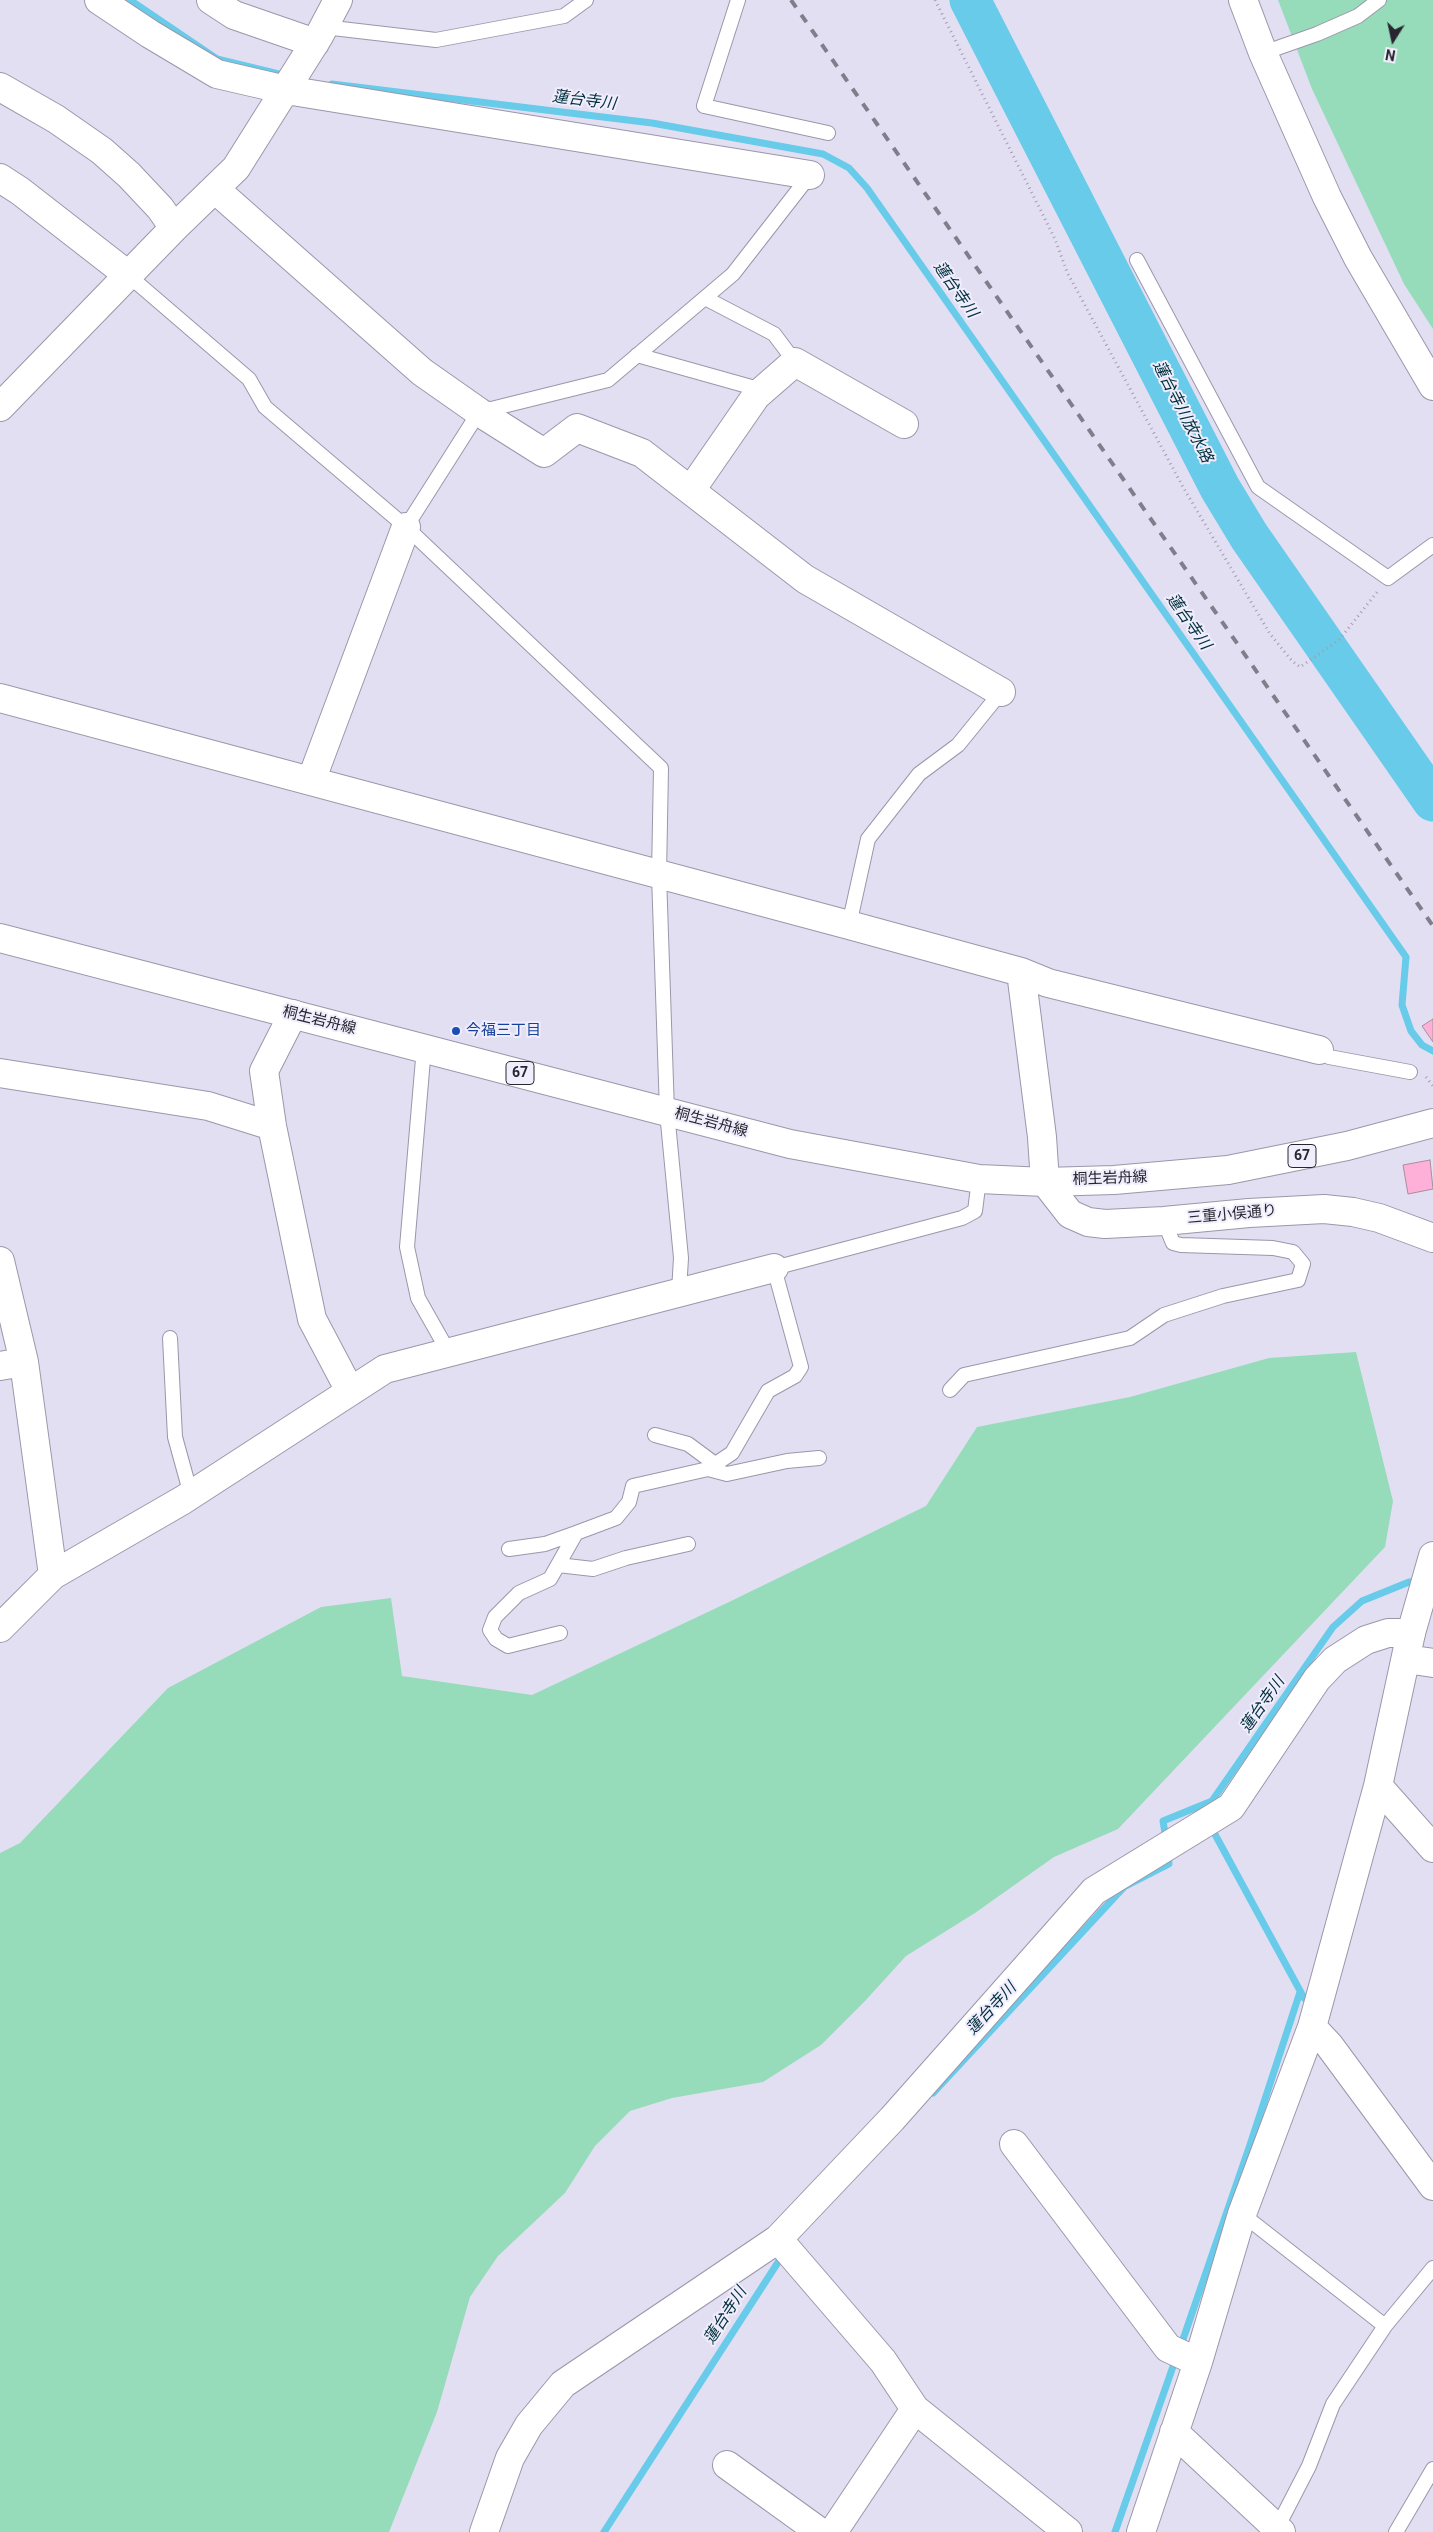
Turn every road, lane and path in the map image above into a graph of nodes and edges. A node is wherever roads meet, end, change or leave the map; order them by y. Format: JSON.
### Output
{"nodes":[{"id":1,"x":99,"y":0,"type":"edge"},
{"id":2,"x":211,"y":0,"type":"edge"},
{"id":3,"x":338,"y":0,"type":"edge"},
{"id":4,"x":586,"y":0,"type":"edge"},
{"id":5,"x":738,"y":0,"type":"edge"},
{"id":6,"x":935,"y":0,"type":"edge"},
{"id":7,"x":1243,"y":0,"type":"edge"},
{"id":8,"x":1379,"y":0,"type":"edge"},
{"id":9,"x":320,"y":35,"type":"junction"},
{"id":10,"x":1263,"y":53,"type":"junction"},
{"id":11,"x":0,"y":87,"type":"edge"},
{"id":12,"x":286,"y":90,"type":"junction"},
{"id":13,"x":828,"y":133,"type":"dead end"},
{"id":14,"x":810,"y":175,"type":"joint"},
{"id":15,"x":0,"y":178,"type":"edge"},
{"id":16,"x":216,"y":190,"type":"junction"},
{"id":17,"x":174,"y":228,"type":"junction"},
{"id":18,"x":1137,"y":260,"type":"dead end"},
{"id":19,"x":128,"y":275,"type":"junction"},
{"id":20,"x":705,"y":298,"type":"junction"},
{"id":21,"x":637,"y":355,"type":"junction"},
{"id":22,"x":795,"y":362,"type":"junction"},
{"id":23,"x":1433,"y":386,"type":"edge"},
{"id":24,"x":762,"y":390,"type":"junction"},
{"id":25,"x":0,"y":407,"type":"edge"},
{"id":26,"x":479,"y":412,"type":"junction"},
{"id":27,"x":904,"y":424,"type":"dead end"},
{"id":28,"x":691,"y":490,"type":"junction"},
{"id":29,"x":406,"y":527,"type":"junction"},
{"id":30,"x":1433,"y":545,"type":"edge"},
{"id":31,"x":1388,"y":578,"type":"junction"},
{"id":32,"x":1001,"y":692,"type":"joint"},
{"id":33,"x":0,"y":698,"type":"edge"},
{"id":34,"x":311,"y":781,"type":"junction"},
{"id":35,"x":659,"y":875,"type":"junction"},
{"id":36,"x":849,"y":926,"type":"junction"},
{"id":37,"x":0,"y":938,"type":"edge"},
{"id":38,"x":1021,"y":972,"type":"junction"},
{"id":39,"x":293,"y":1014,"type":"junction"},
{"id":40,"x":424,"y":1048,"type":"junction"},
{"id":41,"x":1319,"y":1050,"type":"joint"},
{"id":42,"x":1410,"y":1072,"type":"dead end"},
{"id":43,"x":0,"y":1073,"type":"edge"},
{"id":44,"x":667,"y":1112,"type":"junction"},
{"id":45,"x":1433,"y":1123,"type":"edge"},
{"id":46,"x":272,"y":1126,"type":"junction"},
{"id":47,"x":979,"y":1179,"type":"junction"},
{"id":48,"x":1045,"y":1182,"type":"junction"},
{"id":49,"x":1164,"y":1221,"type":"junction"},
{"id":50,"x":1433,"y":1238,"type":"edge"},
{"id":51,"x":0,"y":1261,"type":"edge"},
{"id":52,"x":774,"y":1268,"type":"junction"},
{"id":53,"x":679,"y":1291,"type":"junction"},
{"id":54,"x":170,"y":1338,"type":"dead end"},
{"id":55,"x":448,"y":1351,"type":"junction"},
{"id":56,"x":12,"y":1364,"type":"edge"},
{"id":57,"x":950,"y":1390,"type":"dead end"},
{"id":58,"x":350,"y":1391,"type":"junction"},
{"id":59,"x":655,"y":1435,"type":"dead end"},
{"id":60,"x":819,"y":1458,"type":"dead end"},
{"id":61,"x":712,"y":1466,"type":"junction"},
{"id":62,"x":191,"y":1495,"type":"junction"},
{"id":63,"x":576,"y":1533,"type":"junction"},
{"id":64,"x":688,"y":1544,"type":"dead end"},
{"id":65,"x":509,"y":1549,"type":"dead end"},
{"id":66,"x":1432,"y":1558,"type":"edge"},
{"id":67,"x":558,"y":1565,"type":"junction"},
{"id":68,"x":53,"y":1575,"type":"junction"},
{"id":69,"x":0,"y":1628,"type":"edge"},
{"id":70,"x":560,"y":1633,"type":"dead end"},
{"id":71,"x":1409,"y":1646,"type":"junction"},
{"id":72,"x":1433,"y":1663,"type":"edge"},
{"id":73,"x":1378,"y":1786,"type":"junction"},
{"id":74,"x":1433,"y":1848,"type":"edge"},
{"id":75,"x":1312,"y":2028,"type":"junction"},
{"id":76,"x":1014,"y":2144,"type":"dead end"},
{"id":77,"x":1433,"y":2186,"type":"edge"},
{"id":78,"x":1242,"y":2214,"type":"junction"},
{"id":79,"x":778,"y":2239,"type":"junction"},
{"id":80,"x":1433,"y":2268,"type":"edge"},
{"id":81,"x":1385,"y":2326,"type":"junction"},
{"id":82,"x":1198,"y":2362,"type":"junction"},
{"id":83,"x":915,"y":2409,"type":"junction"},
{"id":84,"x":1174,"y":2432,"type":"junction"},
{"id":85,"x":727,"y":2465,"type":"dead end"},
{"id":86,"x":1433,"y":2469,"type":"edge"},
{"id":87,"x":1279,"y":2530,"type":"edge"},
{"id":88,"x":484,"y":2532,"type":"edge"},
{"id":89,"x":820,"y":2532,"type":"edge"},
{"id":90,"x":834,"y":2532,"type":"edge"},
{"id":91,"x":1068,"y":2532,"type":"edge"},
{"id":92,"x":1141,"y":2532,"type":"edge"},
{"id":93,"x":1396,"y":2532,"type":"edge"}],
"edges":[{"from":1,"to":12,"type":"street"},
{"from":2,"to":9,"type":"street"},
{"from":3,"to":9,"type":"street"},
{"from":4,"to":9,"type":"lane"},
{"from":5,"to":13,"type":"lane"},
{"from":6,"to":31,"type":"path"},
{"from":7,"to":10,"type":"street"},
{"from":8,"to":10,"type":"lane"},
{"from":9,"to":12,"type":"street"},
{"from":10,"to":23,"type":"street"},
{"from":11,"to":17,"type":"street"},
{"from":12,"to":14,"type":"street"},
{"from":12,"to":16,"type":"street"},
{"from":14,"to":20,"type":"lane"},
{"from":15,"to":19,"type":"street"},
{"from":16,"to":17,"type":"street"},
{"from":16,"to":26,"type":"street"},
{"from":17,"to":19,"type":"street"},
{"from":18,"to":31,"type":"lane"},
{"from":19,"to":25,"type":"street"},
{"from":19,"to":29,"type":"lane"},
{"from":20,"to":21,"type":"lane"},
{"from":20,"to":22,"type":"lane"},
{"from":21,"to":24,"type":"lane"},
{"from":21,"to":26,"type":"lane"},
{"from":22,"to":24,"type":"street"},
{"from":22,"to":27,"type":"street"},
{"from":24,"to":28,"type":"street"},
{"from":26,"to":28,"type":"street"},
{"from":26,"to":29,"type":"lane"},
{"from":28,"to":32,"type":"street"},
{"from":29,"to":34,"type":"street"},
{"from":29,"to":35,"type":"lane"},
{"from":30,"to":31,"type":"lane"},
{"from":32,"to":36,"type":"lane"},
{"from":33,"to":34,"type":"street"},
{"from":34,"to":35,"type":"street"},
{"from":35,"to":36,"type":"street"},
{"from":35,"to":44,"type":"lane"},
{"from":36,"to":38,"type":"street"},
{"from":37,"to":39,"type":"street","name":"桐生岩舟線","number":"67"},
{"from":38,"to":41,"type":"street"},
{"from":38,"to":48,"type":"street"},
{"from":39,"to":40,"type":"street","name":"桐生岩舟線","number":"67"},
{"from":39,"to":46,"type":"street"},
{"from":40,"to":44,"type":"street","name":"桐生岩舟線","number":"67"},
{"from":40,"to":55,"type":"lane"},
{"from":41,"to":42,"type":"lane"},
{"from":43,"to":46,"type":"street"},
{"from":44,"to":47,"type":"street","name":"桐生岩舟線","number":"67"},
{"from":44,"to":53,"type":"lane"},
{"from":45,"to":48,"type":"street","name":"桐生岩舟線","number":"67"},
{"from":46,"to":58,"type":"street"},
{"from":47,"to":48,"type":"street","name":"桐生岩舟線","number":"67"},
{"from":47,"to":52,"type":"lane"},
{"from":48,"to":49,"type":"street","name":"三重小俣通り"},
{"from":49,"to":50,"type":"street","name":"三重小俣通り"},
{"from":49,"to":57,"type":"lane"},
{"from":51,"to":56,"type":"street"},
{"from":52,"to":53,"type":"street"},
{"from":52,"to":61,"type":"lane"},
{"from":53,"to":55,"type":"street"},
{"from":54,"to":62,"type":"lane"},
{"from":55,"to":58,"type":"street"},
{"from":56,"to":68,"type":"street"},
{"from":58,"to":62,"type":"street"},
{"from":59,"to":61,"type":"lane"},
{"from":60,"to":61,"type":"lane"},
{"from":61,"to":63,"type":"lane"},
{"from":62,"to":68,"type":"street"},
{"from":63,"to":65,"type":"lane"},
{"from":63,"to":67,"type":"lane"},
{"from":64,"to":67,"type":"lane"},
{"from":66,"to":71,"type":"street"},
{"from":67,"to":70,"type":"lane"},
{"from":68,"to":69,"type":"street"},
{"from":71,"to":72,"type":"street"},
{"from":71,"to":73,"type":"street"},
{"from":71,"to":79,"type":"street"},
{"from":73,"to":74,"type":"street"},
{"from":73,"to":75,"type":"street"},
{"from":75,"to":77,"type":"street"},
{"from":75,"to":78,"type":"street"},
{"from":76,"to":82,"type":"street"},
{"from":78,"to":81,"type":"lane"},
{"from":78,"to":82,"type":"street"},
{"from":79,"to":83,"type":"street"},
{"from":79,"to":88,"type":"street"},
{"from":80,"to":81,"type":"lane"},
{"from":81,"to":87,"type":"lane"},
{"from":82,"to":84,"type":"street"},
{"from":83,"to":90,"type":"street"},
{"from":83,"to":91,"type":"street"},
{"from":84,"to":87,"type":"street"},
{"from":84,"to":92,"type":"street"},
{"from":85,"to":89,"type":"street"},
{"from":86,"to":93,"type":"lane"}]}
